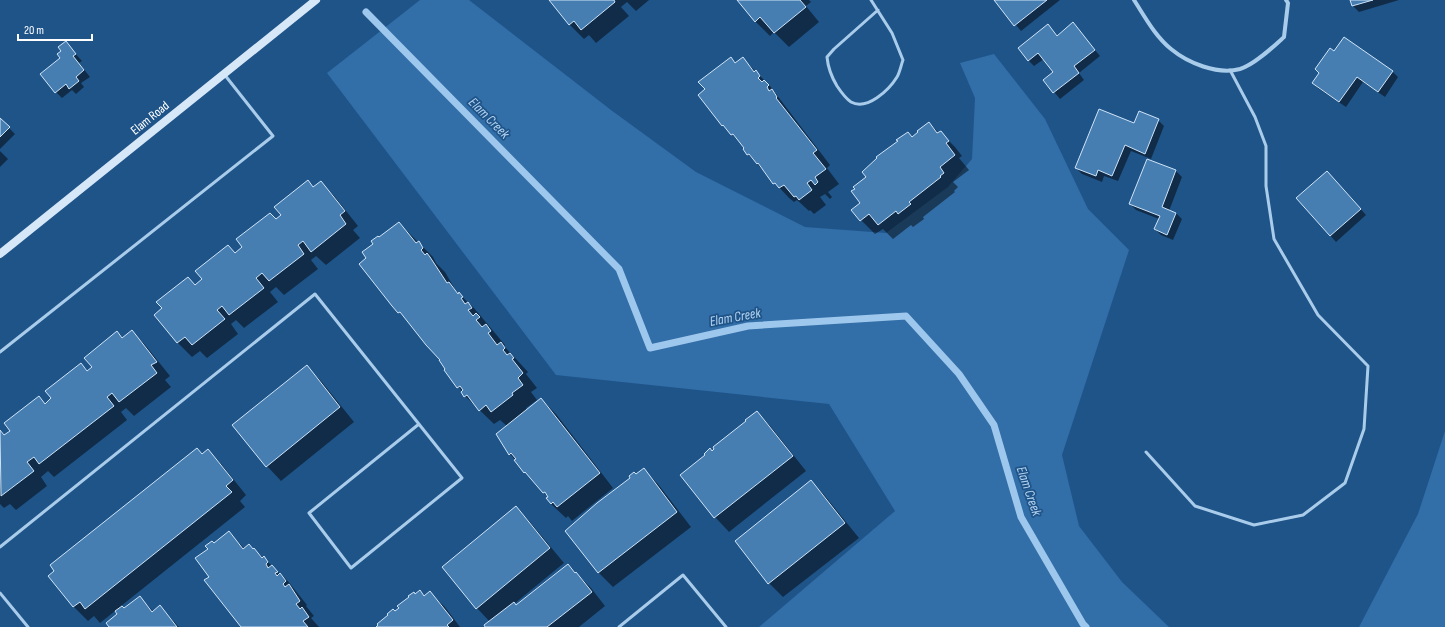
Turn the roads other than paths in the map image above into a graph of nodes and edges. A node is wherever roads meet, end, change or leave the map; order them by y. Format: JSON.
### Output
{"nodes":[{"id":1,"x":316,"y":0,"type":"edge"},
{"id":2,"x":871,"y":0,"type":"edge"},
{"id":3,"x":1134,"y":0,"type":"edge"},
{"id":4,"x":1286,"y":0,"type":"edge"},
{"id":5,"x":878,"y":10,"type":"junction"},
{"id":6,"x":1230,"y":70,"type":"junction"},
{"id":7,"x":224,"y":74,"type":"junction"},
{"id":8,"x":0,"y":254,"type":"edge"},
{"id":9,"x":0,"y":352,"type":"edge"},
{"id":10,"x":419,"y":424,"type":"junction"},
{"id":11,"x":1146,"y":452,"type":"dead end"},
{"id":12,"x":0,"y":547,"type":"edge"},
{"id":13,"x":0,"y":593,"type":"edge"},
{"id":14,"x":28,"y":627,"type":"edge"},
{"id":15,"x":619,"y":627,"type":"edge"},
{"id":16,"x":726,"y":627,"type":"edge"}],
"edges":[{"from":1,"to":7,"type":"main road","name":"Elam Road"},
{"from":2,"to":5,"type":"lane"},
{"from":3,"to":6,"type":"street"},
{"from":4,"to":6,"type":"street"},
{"from":5,"to":5,"type":"lane"},
{"from":6,"to":11,"type":"lane"},
{"from":7,"to":8,"type":"main road","name":"Elam Road"},
{"from":7,"to":9,"type":"lane"},
{"from":10,"to":10,"type":"lane"},
{"from":10,"to":12,"type":"lane"},
{"from":13,"to":14,"type":"lane"},
{"from":15,"to":16,"type":"lane"}]}
